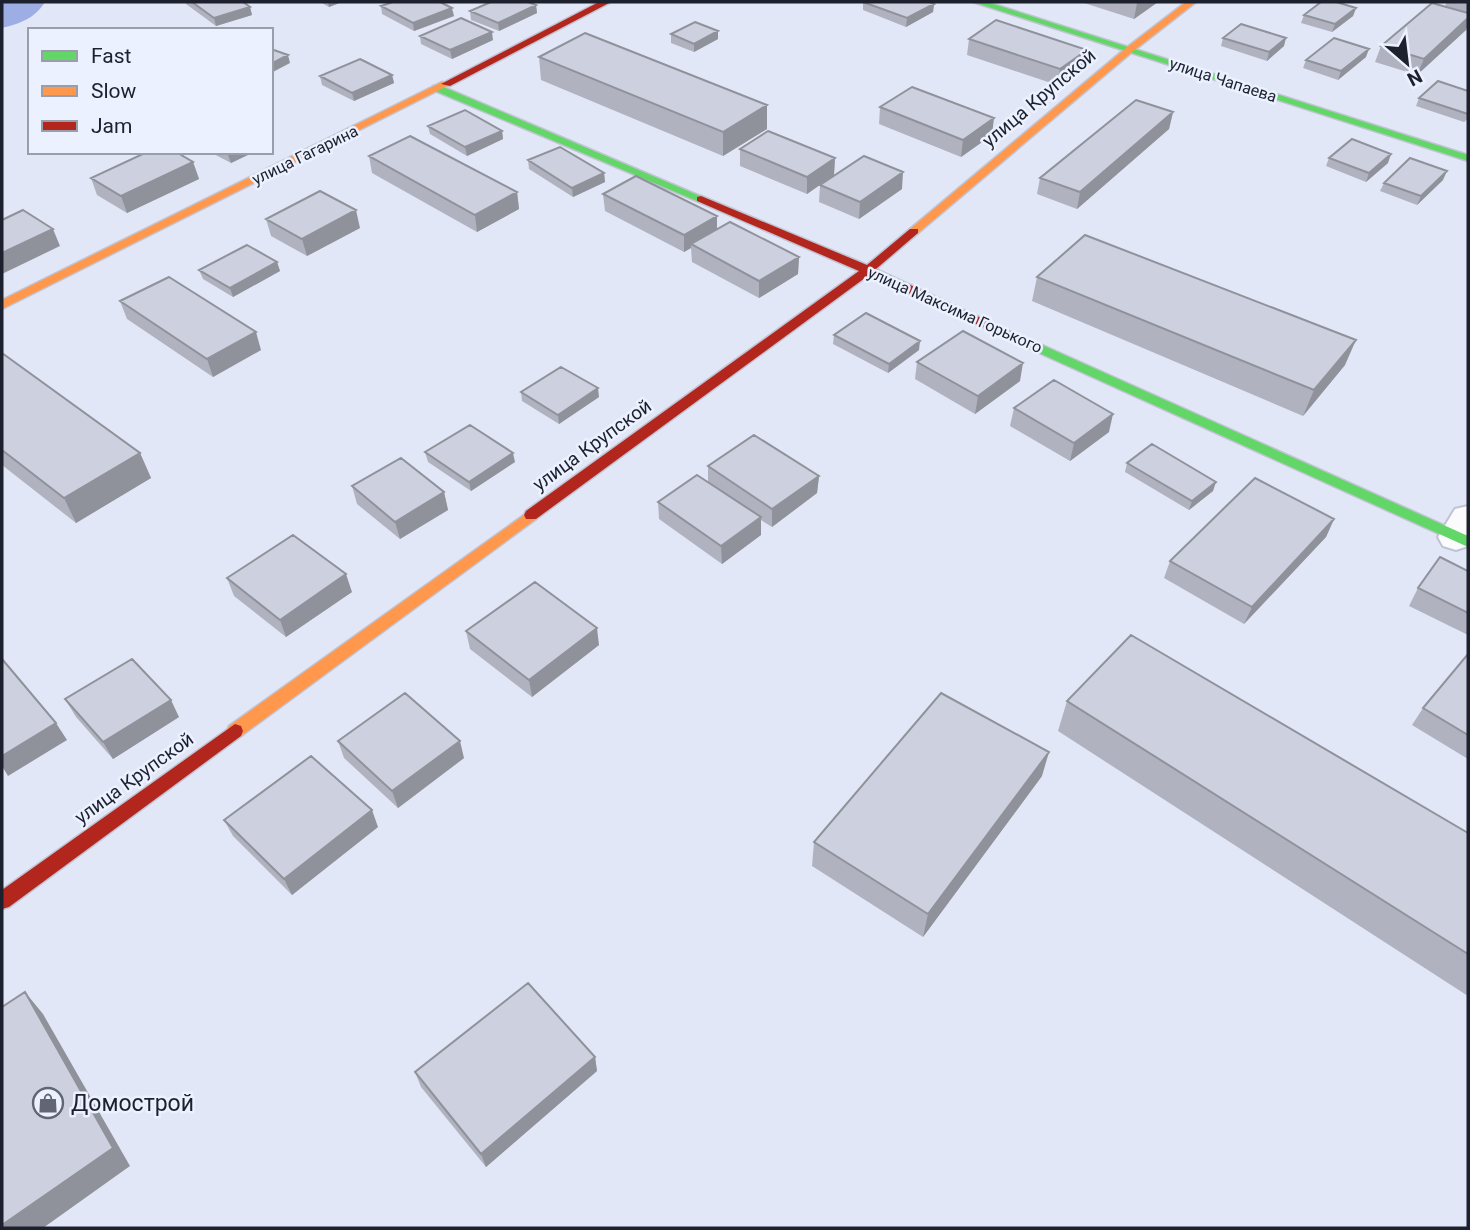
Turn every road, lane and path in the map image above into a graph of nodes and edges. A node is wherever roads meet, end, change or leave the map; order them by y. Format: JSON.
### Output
{"nodes":[{"id":1,"x":606,"y":2,"type":"edge"},
{"id":2,"x":978,"y":2,"type":"edge"},
{"id":3,"x":1191,"y":2,"type":"edge"},
{"id":4,"x":1129,"y":50,"type":"junction"},
{"id":5,"x":437,"y":89,"type":"junction"},
{"id":6,"x":1468,"y":158,"type":"edge"},
{"id":7,"x":868,"y":270,"type":"junction"},
{"id":8,"x":2,"y":305,"type":"edge"},
{"id":9,"x":1464,"y":532,"type":"edge"},
{"id":10,"x":2,"y":901,"type":"edge"}],
"edges":[{"from":1,"to":5,"type":"street","name":"улица Гагарина"},
{"from":2,"to":4,"type":"street","name":"улица Чапаева"},
{"from":3,"to":4,"type":"street","name":"улица Крупской"},
{"from":4,"to":6,"type":"street","name":"улица Чапаева"},
{"from":4,"to":7,"type":"street","name":"улица Крупской"},
{"from":5,"to":7,"type":"street","name":"улица Максима Горького"},
{"from":5,"to":8,"type":"street","name":"улица Гагарина"},
{"from":7,"to":9,"type":"street","name":"улица Максима Горького"},
{"from":7,"to":10,"type":"street","name":"улица Крупской"}]}
